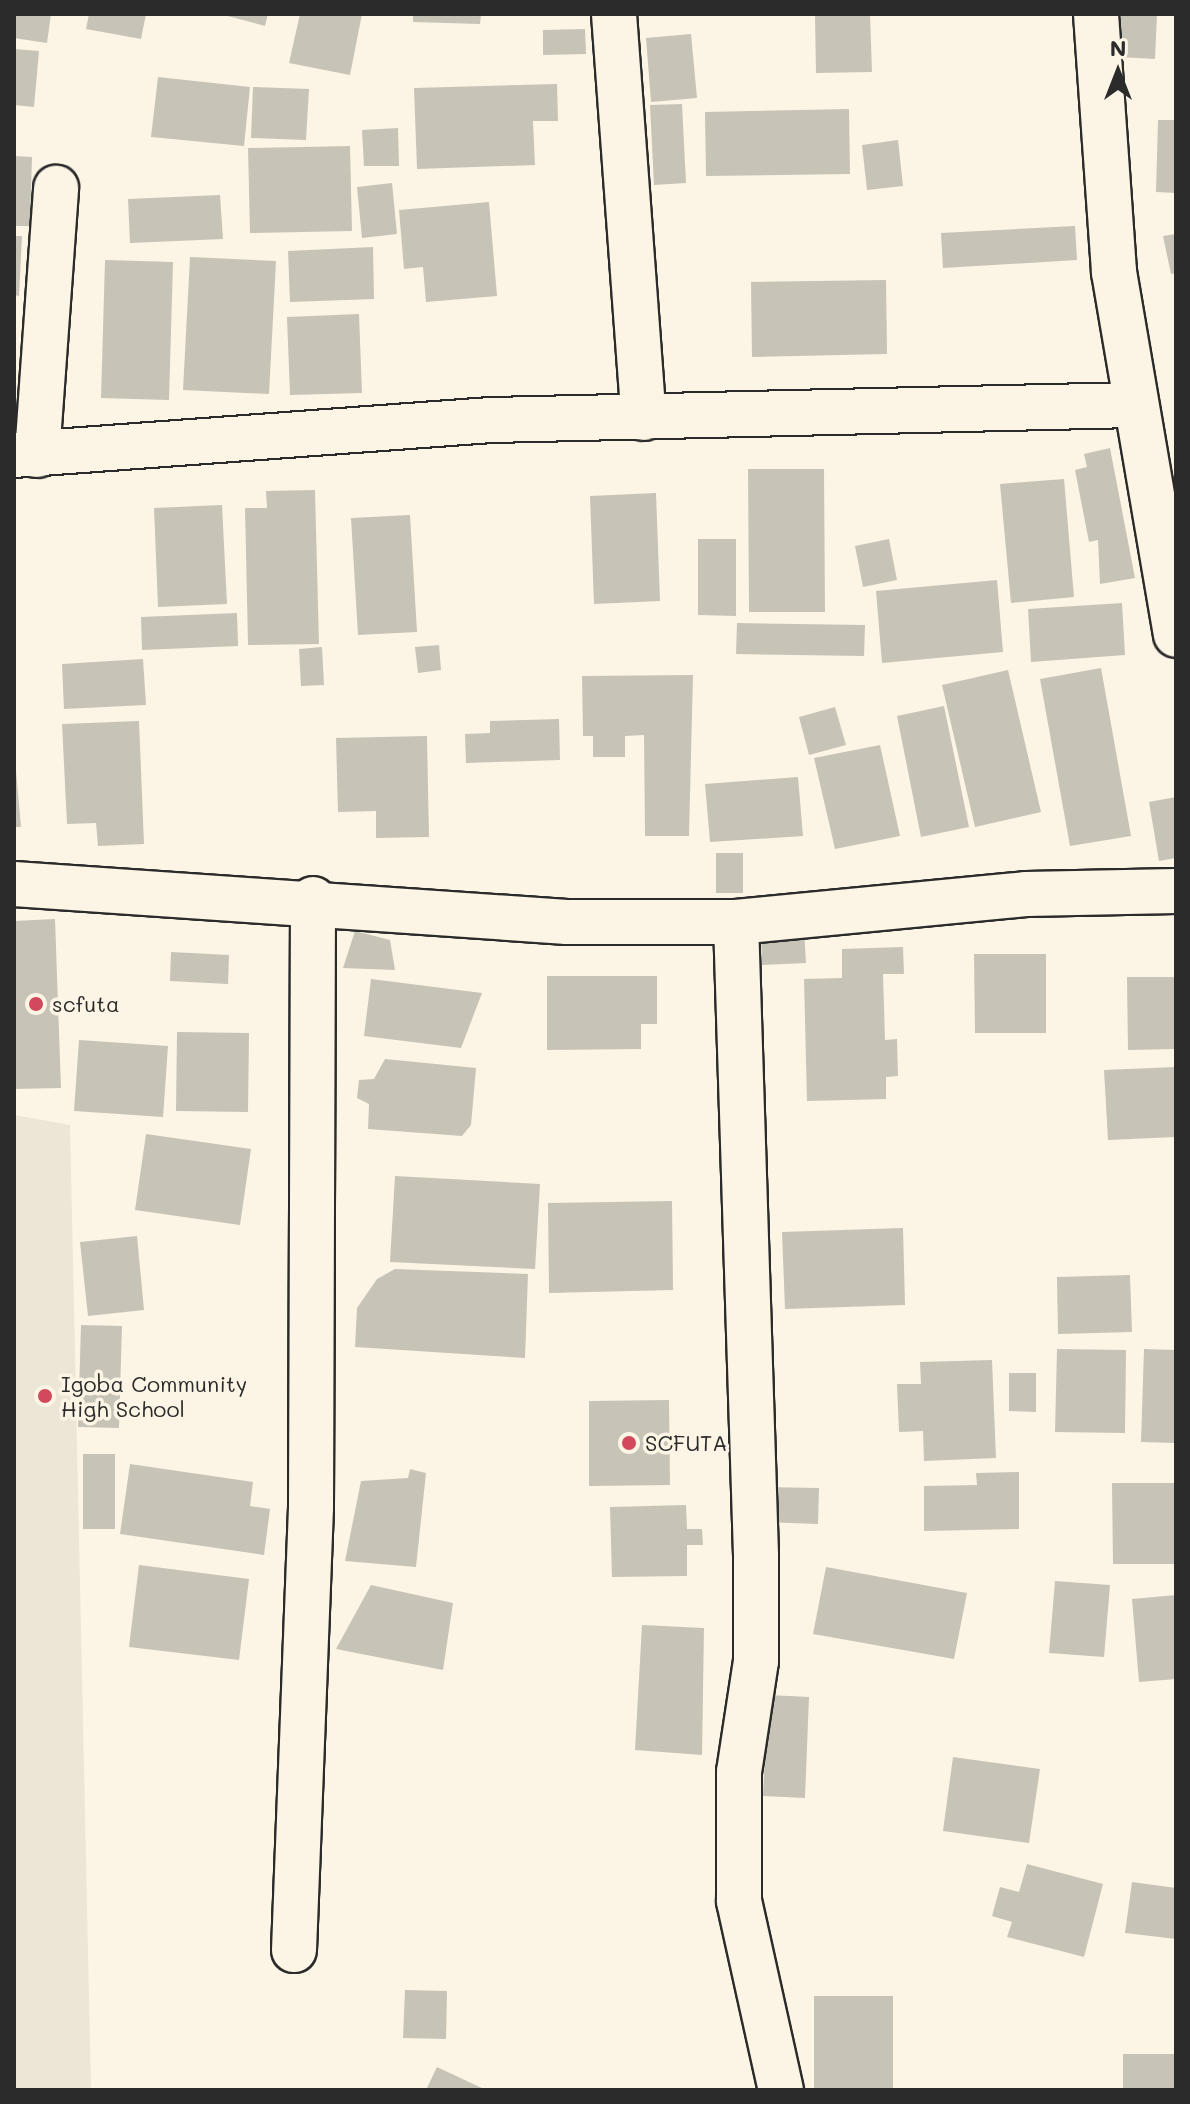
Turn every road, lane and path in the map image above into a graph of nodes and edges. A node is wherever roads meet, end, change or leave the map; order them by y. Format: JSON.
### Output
{"nodes":[{"id":1,"x":614,"y":14,"type":"edge"},
{"id":2,"x":1096,"y":14,"type":"edge"},
{"id":3,"x":56,"y":188,"type":"dead end"},
{"id":4,"x":1135,"y":405,"type":"junction"},
{"id":5,"x":644,"y":418,"type":"junction"},
{"id":6,"x":26,"y":455,"type":"edge"},
{"id":7,"x":1176,"y":635,"type":"edge"},
{"id":8,"x":14,"y":884,"type":"edge"},
{"id":9,"x":1176,"y":891,"type":"edge"},
{"id":10,"x":313,"y":899,"type":"junction"},
{"id":11,"x":736,"y":922,"type":"junction"},
{"id":12,"x":294,"y":1950,"type":"dead end"},
{"id":13,"x":781,"y":2090,"type":"edge"}],
"edges":[{"from":1,"to":5,"type":"street"},
{"from":2,"to":4,"type":"street"},
{"from":3,"to":6,"type":"street"},
{"from":4,"to":5,"type":"street"},
{"from":4,"to":7,"type":"street"},
{"from":5,"to":6,"type":"street"},
{"from":8,"to":10,"type":"street"},
{"from":9,"to":11,"type":"street"},
{"from":10,"to":11,"type":"street"},
{"from":10,"to":12,"type":"street"},
{"from":11,"to":13,"type":"street"}]}
